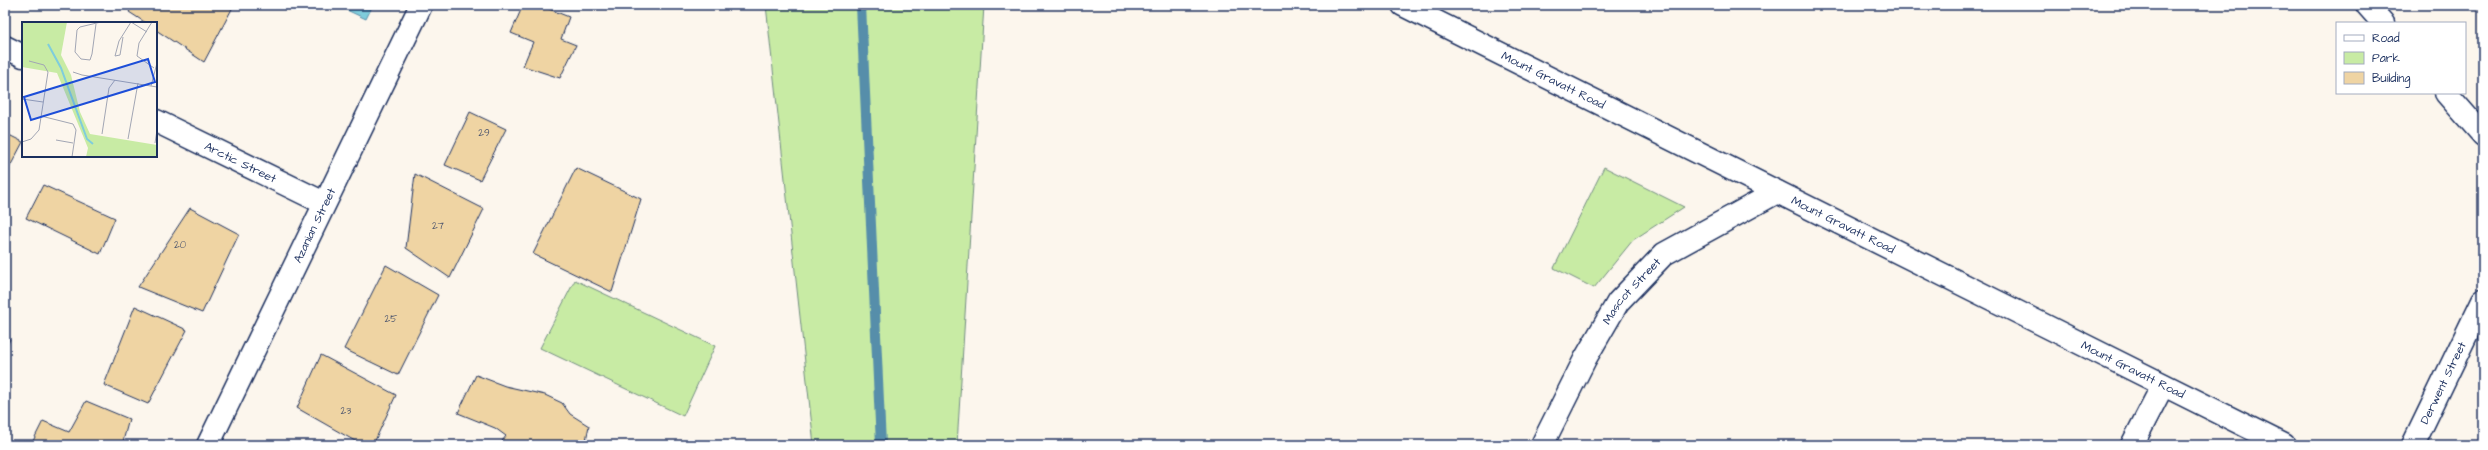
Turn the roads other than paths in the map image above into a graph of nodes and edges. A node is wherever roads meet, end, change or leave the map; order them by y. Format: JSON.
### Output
{"nodes":[{"id":1,"x":421,"y":5,"type":"edge"},
{"id":2,"x":1403,"y":5,"type":"edge"},
{"id":3,"x":2366,"y":5,"type":"edge"},
{"id":4,"x":2382,"y":22,"type":"edge"},
{"id":5,"x":5,"y":47,"type":"edge"},
{"id":6,"x":22,"y":56,"type":"edge"},
{"id":7,"x":2447,"y":94,"type":"edge"},
{"id":8,"x":157,"y":121,"type":"edge"},
{"id":9,"x":2483,"y":135,"type":"edge"},
{"id":10,"x":1777,"y":192,"type":"junction"},
{"id":11,"x":324,"y":203,"type":"junction"},
{"id":12,"x":2483,"y":300,"type":"edge"},
{"id":13,"x":2163,"y":385,"type":"junction"},
{"id":14,"x":208,"y":445,"type":"edge"},
{"id":15,"x":1542,"y":445,"type":"edge"},
{"id":16,"x":2132,"y":445,"type":"edge"},
{"id":17,"x":2284,"y":445,"type":"edge"},
{"id":18,"x":2413,"y":445,"type":"edge"}],
"edges":[{"from":1,"to":11,"type":"street","name":"Azanian Street"},
{"from":2,"to":10,"type":"street","name":"Mount Gravatt Road"},
{"from":3,"to":4,"type":"street"},
{"from":5,"to":6,"type":"street"},
{"from":7,"to":9,"type":"street"},
{"from":8,"to":11,"type":"street","name":"Arctic Street"},
{"from":10,"to":13,"type":"street","name":"Mount Gravatt Road"},
{"from":10,"to":15,"type":"street","name":"Mascot Street"},
{"from":11,"to":14,"type":"street","name":"Azanian Street"},
{"from":12,"to":18,"type":"street","name":"Derwent Street"},
{"from":13,"to":16,"type":"street"},
{"from":13,"to":17,"type":"street","name":"Mount Gravatt Road"}]}
